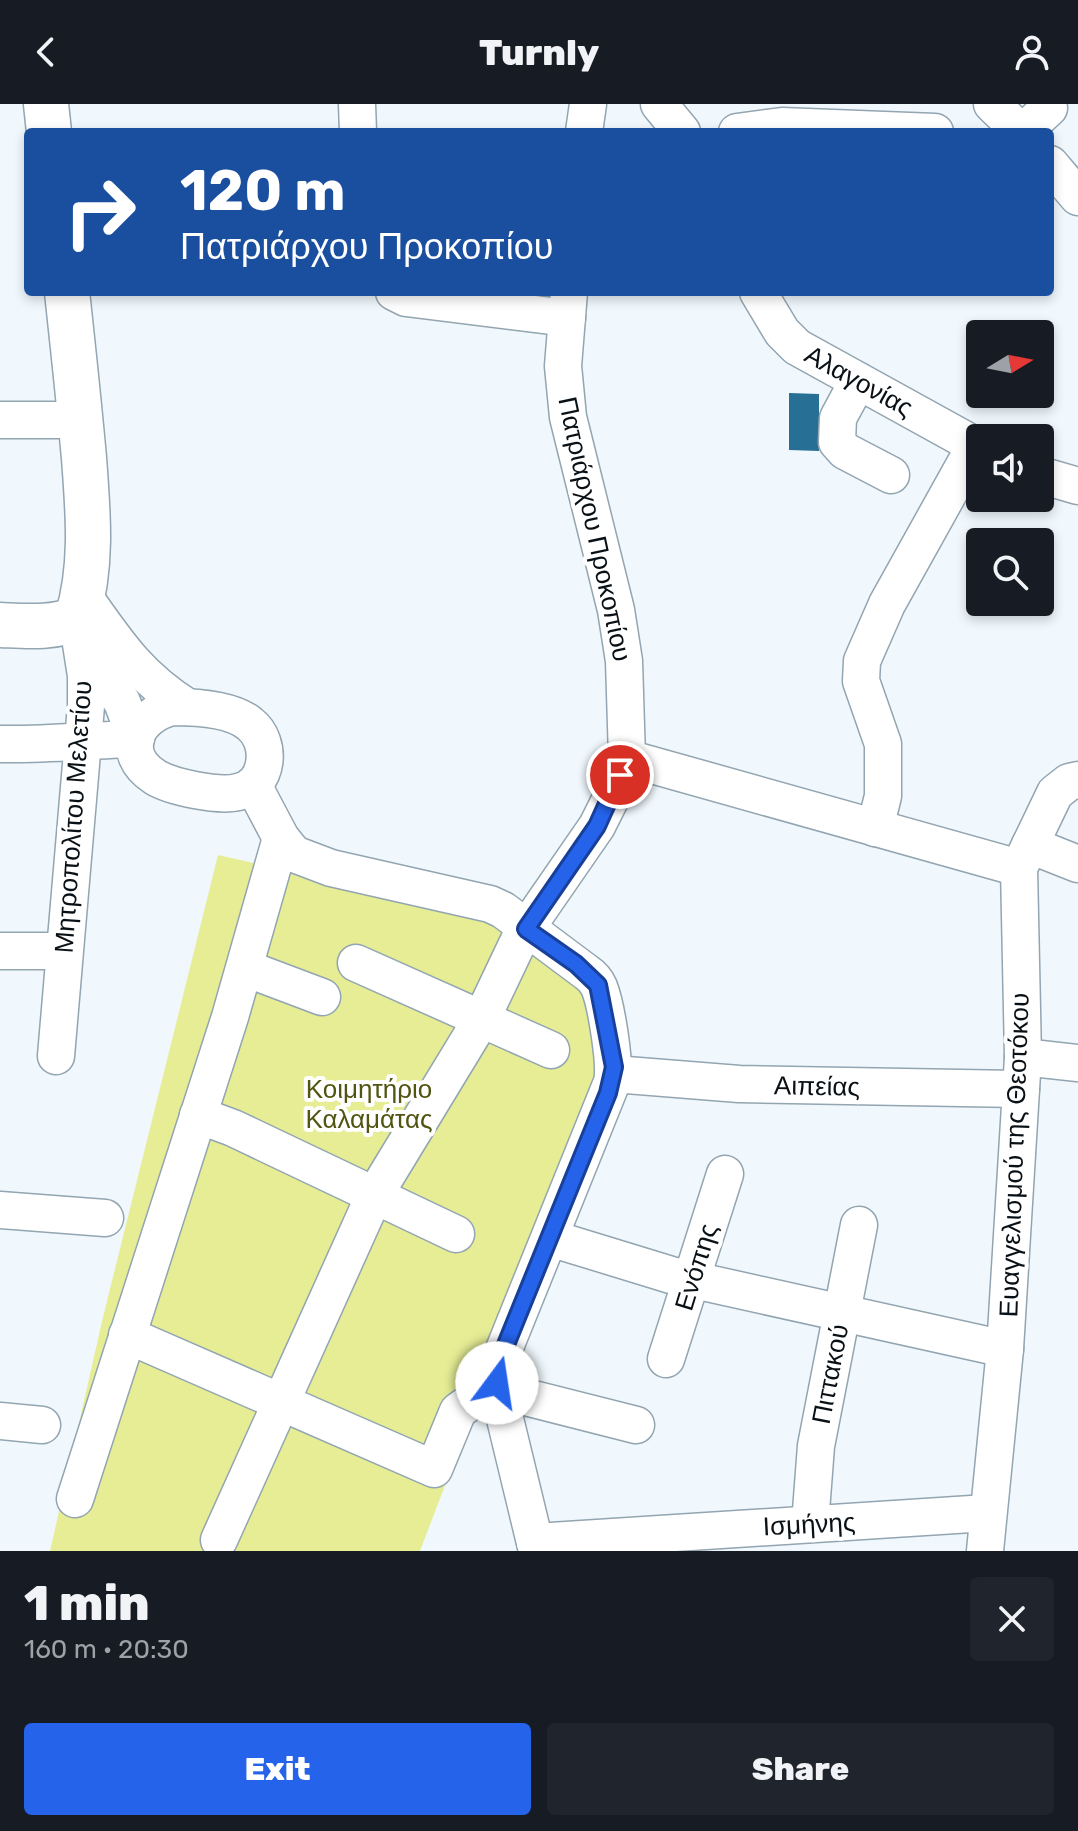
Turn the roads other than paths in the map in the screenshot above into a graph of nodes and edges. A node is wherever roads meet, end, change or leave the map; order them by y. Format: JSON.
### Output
{"nodes":[{"id":1,"x":46,"y":104,"type":"edge"},
{"id":2,"x":357,"y":104,"type":"edge"},
{"id":3,"x":588,"y":104,"type":"edge"},
{"id":4,"x":659,"y":104,"type":"edge"},
{"id":5,"x":1045,"y":104,"type":"edge"},
{"id":6,"x":1005,"y":123,"type":"edge"},
{"id":7,"x":49,"y":128,"type":"edge"},
{"id":8,"x":358,"y":128,"type":"edge"},
{"id":9,"x":585,"y":128,"type":"edge"},
{"id":10,"x":679,"y":128,"type":"edge"},
{"id":11,"x":767,"y":128,"type":"edge"},
{"id":12,"x":833,"y":128,"type":"edge"},
{"id":13,"x":1054,"y":169,"type":"edge"},
{"id":14,"x":1078,"y":197,"type":"edge"},
{"id":15,"x":67,"y":296,"type":"edge"},
{"id":16,"x":402,"y":296,"type":"edge"},
{"id":17,"x":760,"y":296,"type":"edge"},
{"id":18,"x":568,"y":305,"type":"edge"},
{"id":19,"x":858,"y":381,"type":"junction"},
{"id":20,"x":0,"y":420,"type":"edge"},
{"id":21,"x":81,"y":420,"type":"junction"},
{"id":22,"x":966,"y":440,"type":"edge"},
{"id":23,"x":966,"y":468,"type":"edge"},
{"id":24,"x":891,"y":475,"type":"dead end"},
{"id":25,"x":1054,"y":479,"type":"edge"},
{"id":26,"x":1078,"y":486,"type":"edge"},
{"id":27,"x":79,"y":616,"type":"junction"},
{"id":28,"x":0,"y":625,"type":"edge"},
{"id":29,"x":187,"y":707,"type":"junction"},
{"id":30,"x":136,"y":739,"type":"junction"},
{"id":31,"x":83,"y":740,"type":"junction"},
{"id":32,"x":0,"y":744,"type":"edge"},
{"id":33,"x":627,"y":758,"type":"junction"},
{"id":34,"x":1078,"y":780,"type":"edge"},
{"id":35,"x":253,"y":785,"type":"junction"},
{"id":36,"x":875,"y":828,"type":"junction"},
{"id":37,"x":281,"y":838,"type":"junction"},
{"id":38,"x":1024,"y":856,"type":"junction"},
{"id":39,"x":1078,"y":864,"type":"edge"},
{"id":40,"x":526,"y":929,"type":"junction"},
{"id":41,"x":0,"y":951,"type":"edge"},
{"id":42,"x":63,"y":951,"type":"junction"},
{"id":43,"x":356,"y":963,"type":"dead end"},
{"id":44,"x":245,"y":968,"type":"junction"},
{"id":45,"x":322,"y":997,"type":"dead end"},
{"id":46,"x":481,"y":1020,"type":"junction"},
{"id":47,"x":551,"y":1050,"type":"dead end"},
{"id":48,"x":56,"y":1056,"type":"dead end"},
{"id":49,"x":1078,"y":1063,"type":"edge"},
{"id":50,"x":1022,"y":1073,"type":"junction"},
{"id":51,"x":614,"y":1074,"type":"junction"},
{"id":52,"x":198,"y":1115,"type":"junction"},
{"id":53,"x":725,"y":1174,"type":"dead end"},
{"id":54,"x":374,"y":1196,"type":"junction"},
{"id":55,"x":0,"y":1210,"type":"edge"},
{"id":56,"x":105,"y":1218,"type":"dead end"},
{"id":57,"x":859,"y":1225,"type":"dead end"},
{"id":58,"x":456,"y":1234,"type":"dead end"},
{"id":59,"x":550,"y":1238,"type":"junction"},
{"id":60,"x":692,"y":1279,"type":"junction"},
{"id":61,"x":841,"y":1314,"type":"junction"},
{"id":62,"x":127,"y":1335,"type":"junction"},
{"id":63,"x":1005,"y":1349,"type":"junction"},
{"id":64,"x":666,"y":1359,"type":"dead end"},
{"id":65,"x":498,"y":1386,"type":"junction"},
{"id":66,"x":280,"y":1403,"type":"junction"},
{"id":67,"x":0,"y":1421,"type":"edge"},
{"id":68,"x":42,"y":1425,"type":"dead end"},
{"id":69,"x":636,"y":1425,"type":"dead end"},
{"id":70,"x":75,"y":1499,"type":"dead end"},
{"id":71,"x":987,"y":1513,"type":"junction"},
{"id":72,"x":810,"y":1524,"type":"junction"},
{"id":73,"x":219,"y":1540,"type":"dead end"},
{"id":74,"x":536,"y":1546,"type":"edge"},
{"id":75,"x":985,"y":1551,"type":"edge"}],
"edges":[{"from":1,"to":7,"type":"main road"},
{"from":2,"to":8,"type":"street"},
{"from":3,"to":9,"type":"street"},
{"from":4,"to":10,"type":"street"},
{"from":5,"to":6,"type":"street"},
{"from":11,"to":12,"type":"street"},
{"from":13,"to":14,"type":"street"},
{"from":15,"to":21,"type":"main road","name":"Μητροπολίτου Μελετίου"},
{"from":16,"to":18,"type":"street"},
{"from":17,"to":19,"type":"street","name":"Αλαγονίας"},
{"from":18,"to":33,"type":"street","name":"Πατριάρχου Προκοπίου"},
{"from":19,"to":22,"type":"street","name":"Αλαγονίας"},
{"from":19,"to":24,"type":"street"},
{"from":20,"to":21,"type":"street"},
{"from":21,"to":27,"type":"main road","name":"Μητροπολίτου Μελετίου"},
{"from":23,"to":36,"type":"street"},
{"from":25,"to":26,"type":"street"},
{"from":27,"to":28,"type":"main road"},
{"from":27,"to":29,"type":"street"},
{"from":27,"to":30,"type":"street"},
{"from":27,"to":31,"type":"street","name":"Μητροπολίτου Μελετίου"},
{"from":29,"to":30,"type":"street"},
{"from":29,"to":35,"type":"street"},
{"from":30,"to":31,"type":"street"},
{"from":30,"to":35,"type":"street"},
{"from":31,"to":32,"type":"street"},
{"from":31,"to":42,"type":"street","name":"Μητροπολίτου Μελετίου"},
{"from":33,"to":36,"type":"street"},
{"from":33,"to":40,"type":"street","name":"Πατριάρχου Προκοπίου"},
{"from":34,"to":38,"type":"street","name":"Ευαγγελισμού της Θεοτόκου"},
{"from":35,"to":37,"type":"street"},
{"from":36,"to":38,"type":"street"},
{"from":37,"to":40,"type":"street"},
{"from":37,"to":44,"type":"street"},
{"from":38,"to":39,"type":"street"},
{"from":38,"to":50,"type":"street","name":"Ευαγγελισμού της Θεοτόκου"},
{"from":40,"to":46,"type":"street","name":"Πατριάρχου Προκοπίου"},
{"from":40,"to":51,"type":"street"},
{"from":41,"to":42,"type":"street"},
{"from":42,"to":48,"type":"street","name":"Μητροπολίτου Μελετίου"},
{"from":43,"to":46,"type":"street"},
{"from":44,"to":45,"type":"street"},
{"from":44,"to":52,"type":"street"},
{"from":46,"to":47,"type":"street"},
{"from":46,"to":54,"type":"street","name":"Πατριάρχου Προκοπίου"},
{"from":49,"to":50,"type":"street","name":"Αιπείας"},
{"from":50,"to":51,"type":"street","name":"Αιπείας"},
{"from":50,"to":63,"type":"street","name":"Ευαγγελισμού της Θεοτόκου"},
{"from":51,"to":59,"type":"street"},
{"from":52,"to":54,"type":"street"},
{"from":52,"to":62,"type":"street"},
{"from":53,"to":60,"type":"street","name":"Ενόπης"},
{"from":54,"to":58,"type":"street"},
{"from":54,"to":66,"type":"street","name":"Πατριάρχου Προκοπίου"},
{"from":55,"to":56,"type":"street"},
{"from":57,"to":61,"type":"street","name":"Πιττακού"},
{"from":59,"to":60,"type":"street"},
{"from":59,"to":65,"type":"street"},
{"from":60,"to":61,"type":"street"},
{"from":60,"to":64,"type":"street","name":"Ενόπης"},
{"from":61,"to":63,"type":"street"},
{"from":61,"to":72,"type":"street","name":"Πιττακού"},
{"from":62,"to":66,"type":"street"},
{"from":62,"to":70,"type":"street"},
{"from":63,"to":71,"type":"street","name":"Ευαγγελισμού της Θεοτόκου"},
{"from":65,"to":66,"type":"street"},
{"from":65,"to":69,"type":"street"},
{"from":65,"to":74,"type":"street"},
{"from":66,"to":73,"type":"street","name":"Πατριάρχου Προκοπίου"},
{"from":67,"to":68,"type":"street"},
{"from":71,"to":72,"type":"street","name":"Ισμήνης"},
{"from":71,"to":75,"type":"street","name":"Ευαγγελισμού της Θεοτόκου"},
{"from":72,"to":74,"type":"street","name":"Ισμήνης"}]}
